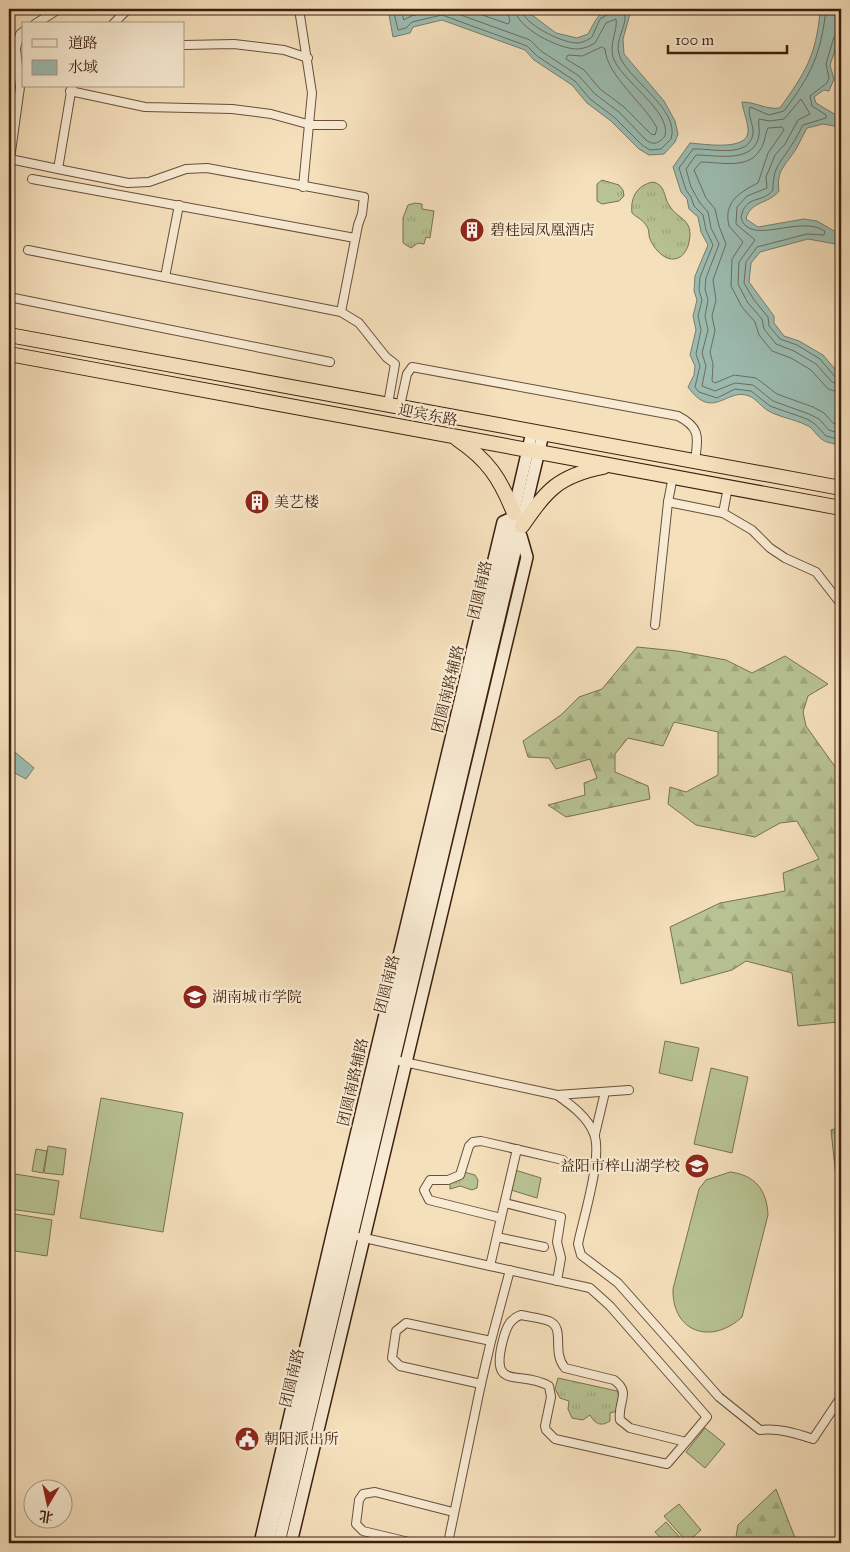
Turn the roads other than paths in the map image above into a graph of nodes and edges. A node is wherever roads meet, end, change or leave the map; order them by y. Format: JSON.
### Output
{"nodes":[{"id":1,"x":60,"y":9,"type":"edge"},
{"id":2,"x":128,"y":9,"type":"edge"},
{"id":3,"x":300,"y":9,"type":"edge"},
{"id":4,"x":38,"y":22,"type":"edge"},
{"id":5,"x":115,"y":22,"type":"edge"},
{"id":6,"x":22,"y":32,"type":"edge"},
{"id":7,"x":185,"y":45,"type":"edge"},
{"id":8,"x":308,"y":58,"type":"junction"},
{"id":9,"x":71,"y":89,"type":"edge"},
{"id":10,"x":311,"y":125,"type":"junction"},
{"id":11,"x":342,"y":125,"type":"dead end"},
{"id":12,"x":11,"y":141,"type":"edge"},
{"id":13,"x":10,"y":162,"type":"edge"},
{"id":14,"x":58,"y":169,"type":"junction"},
{"id":15,"x":32,"y":178,"type":"dead end"},
{"id":16,"x":303,"y":187,"type":"junction"},
{"id":17,"x":180,"y":205,"type":"junction"},
{"id":18,"x":356,"y":238,"type":"junction"},
{"id":19,"x":28,"y":250,"type":"dead end"},
{"id":20,"x":165,"y":277,"type":"junction"},
{"id":21,"x":9,"y":297,"type":"edge"},
{"id":22,"x":341,"y":312,"type":"junction"},
{"id":23,"x":9,"y":335,"type":"edge"},
{"id":24,"x":9,"y":354,"type":"edge"},
{"id":25,"x":330,"y":362,"type":"dead end"},
{"id":26,"x":394,"y":405,"type":"junction"},
{"id":27,"x":538,"y":433,"type":"junction"},
{"id":28,"x":452,"y":436,"type":"junction"},
{"id":29,"x":534,"y":451,"type":"junction"},
{"id":30,"x":695,"y":461,"type":"junction"},
{"id":31,"x":611,"y":465,"type":"junction"},
{"id":32,"x":672,"y":476,"type":"junction"},
{"id":33,"x":728,"y":487,"type":"junction"},
{"id":34,"x":841,"y":488,"type":"edge"},
{"id":35,"x":668,"y":502,"type":"junction"},
{"id":36,"x":841,"y":508,"type":"edge"},
{"id":37,"x":723,"y":513,"type":"junction"},
{"id":38,"x":517,"y":522,"type":"junction"},
{"id":39,"x":841,"y":604,"type":"edge"},
{"id":40,"x":655,"y":625,"type":"dead end"},
{"id":41,"x":400,"y":1062,"type":"junction"},
{"id":42,"x":629,"y":1090,"type":"dead end"},
{"id":43,"x":605,"y":1092,"type":"junction"},
{"id":44,"x":557,"y":1095,"type":"junction"},
{"id":45,"x":594,"y":1134,"type":"junction"},
{"id":46,"x":517,"y":1150,"type":"junction"},
{"id":47,"x":563,"y":1160,"type":"dead end"},
{"id":48,"x":505,"y":1203,"type":"junction"},
{"id":49,"x":501,"y":1218,"type":"junction"},
{"id":50,"x":357,"y":1237,"type":"junction"},
{"id":51,"x":497,"y":1237,"type":"junction"},
{"id":52,"x":544,"y":1247,"type":"dead end"},
{"id":53,"x":490,"y":1266,"type":"junction"},
{"id":54,"x":510,"y":1270,"type":"junction"},
{"id":55,"x":557,"y":1281,"type":"junction"},
{"id":56,"x":491,"y":1341,"type":"junction"},
{"id":57,"x":481,"y":1384,"type":"junction"},
{"id":58,"x":841,"y":1397,"type":"edge"},
{"id":59,"x":686,"y":1442,"type":"junction"},
{"id":60,"x":453,"y":1512,"type":"junction"},
{"id":61,"x":260,"y":1543,"type":"edge"},
{"id":62,"x":268,"y":1543,"type":"edge"},
{"id":63,"x":279,"y":1543,"type":"edge"},
{"id":64,"x":292,"y":1543,"type":"edge"},
{"id":65,"x":413,"y":1543,"type":"edge"},
{"id":66,"x":448,"y":1543,"type":"edge"}],
"edges":[{"from":1,"to":4,"type":"street"},
{"from":2,"to":5,"type":"street"},
{"from":3,"to":8,"type":"street"},
{"from":6,"to":12,"type":"street"},
{"from":7,"to":8,"type":"street"},
{"from":8,"to":10,"type":"street"},
{"from":9,"to":10,"type":"street"},
{"from":9,"to":14,"type":"street"},
{"from":10,"to":11,"type":"street"},
{"from":10,"to":16,"type":"street"},
{"from":12,"to":13,"type":"street"},
{"from":13,"to":14,"type":"street"},
{"from":14,"to":16,"type":"street"},
{"from":15,"to":17,"type":"street"},
{"from":16,"to":18,"type":"street"},
{"from":17,"to":18,"type":"street"},
{"from":17,"to":20,"type":"street"},
{"from":18,"to":22,"type":"street"},
{"from":19,"to":20,"type":"street"},
{"from":20,"to":22,"type":"street"},
{"from":21,"to":25,"type":"street"},
{"from":22,"to":26,"type":"street"},
{"from":23,"to":26,"type":"highway","name":"迎宾东路"},
{"from":24,"to":28,"type":"highway","name":"迎宾东路"},
{"from":26,"to":27,"type":"highway","name":"迎宾东路"},
{"from":26,"to":30,"type":"street"},
{"from":27,"to":29,"type":"main road","name":"团圆南路"},
{"from":27,"to":30,"type":"highway","name":"迎宾东路"},
{"from":28,"to":29,"type":"highway","name":"迎宾东路"},
{"from":28,"to":38,"type":"highway"},
{"from":29,"to":31,"type":"highway","name":"迎宾东路"},
{"from":29,"to":38,"type":"main road","name":"团圆南路"},
{"from":30,"to":34,"type":"highway","name":"迎宾东路"},
{"from":31,"to":32,"type":"highway","name":"迎宾东路"},
{"from":31,"to":38,"type":"highway"},
{"from":32,"to":33,"type":"highway","name":"迎宾东路"},
{"from":32,"to":35,"type":"street"},
{"from":33,"to":36,"type":"highway","name":"迎宾东路"},
{"from":33,"to":37,"type":"street"},
{"from":35,"to":37,"type":"street"},
{"from":35,"to":40,"type":"street"},
{"from":37,"to":39,"type":"street"},
{"from":38,"to":41,"type":"main road","name":"团圆南路"},
{"from":38,"to":61,"type":"main road","name":"团圆南路辅路"},
{"from":38,"to":62,"type":"main road","name":"团圆南路"},
{"from":41,"to":44,"type":"street"},
{"from":41,"to":50,"type":"main road","name":"团圆南路"},
{"from":42,"to":43,"type":"street"},
{"from":43,"to":44,"type":"street"},
{"from":43,"to":45,"type":"street"},
{"from":44,"to":45,"type":"street"},
{"from":45,"to":58,"type":"street"},
{"from":46,"to":47,"type":"street"},
{"from":46,"to":48,"type":"street"},
{"from":46,"to":49,"type":"street"},
{"from":48,"to":49,"type":"street"},
{"from":48,"to":55,"type":"street"},
{"from":49,"to":51,"type":"street"},
{"from":50,"to":53,"type":"street"},
{"from":50,"to":63,"type":"main road","name":"团圆南路"},
{"from":50,"to":64,"type":"main road"},
{"from":51,"to":52,"type":"street"},
{"from":51,"to":53,"type":"street"},
{"from":53,"to":54,"type":"street"},
{"from":54,"to":55,"type":"street"},
{"from":54,"to":56,"type":"street"},
{"from":55,"to":59,"type":"street"},
{"from":56,"to":57,"type":"street"},
{"from":56,"to":57,"type":"street"},
{"from":57,"to":60,"type":"street"},
{"from":59,"to":59,"type":"street"},
{"from":60,"to":65,"type":"street"},
{"from":60,"to":66,"type":"street"}]}
